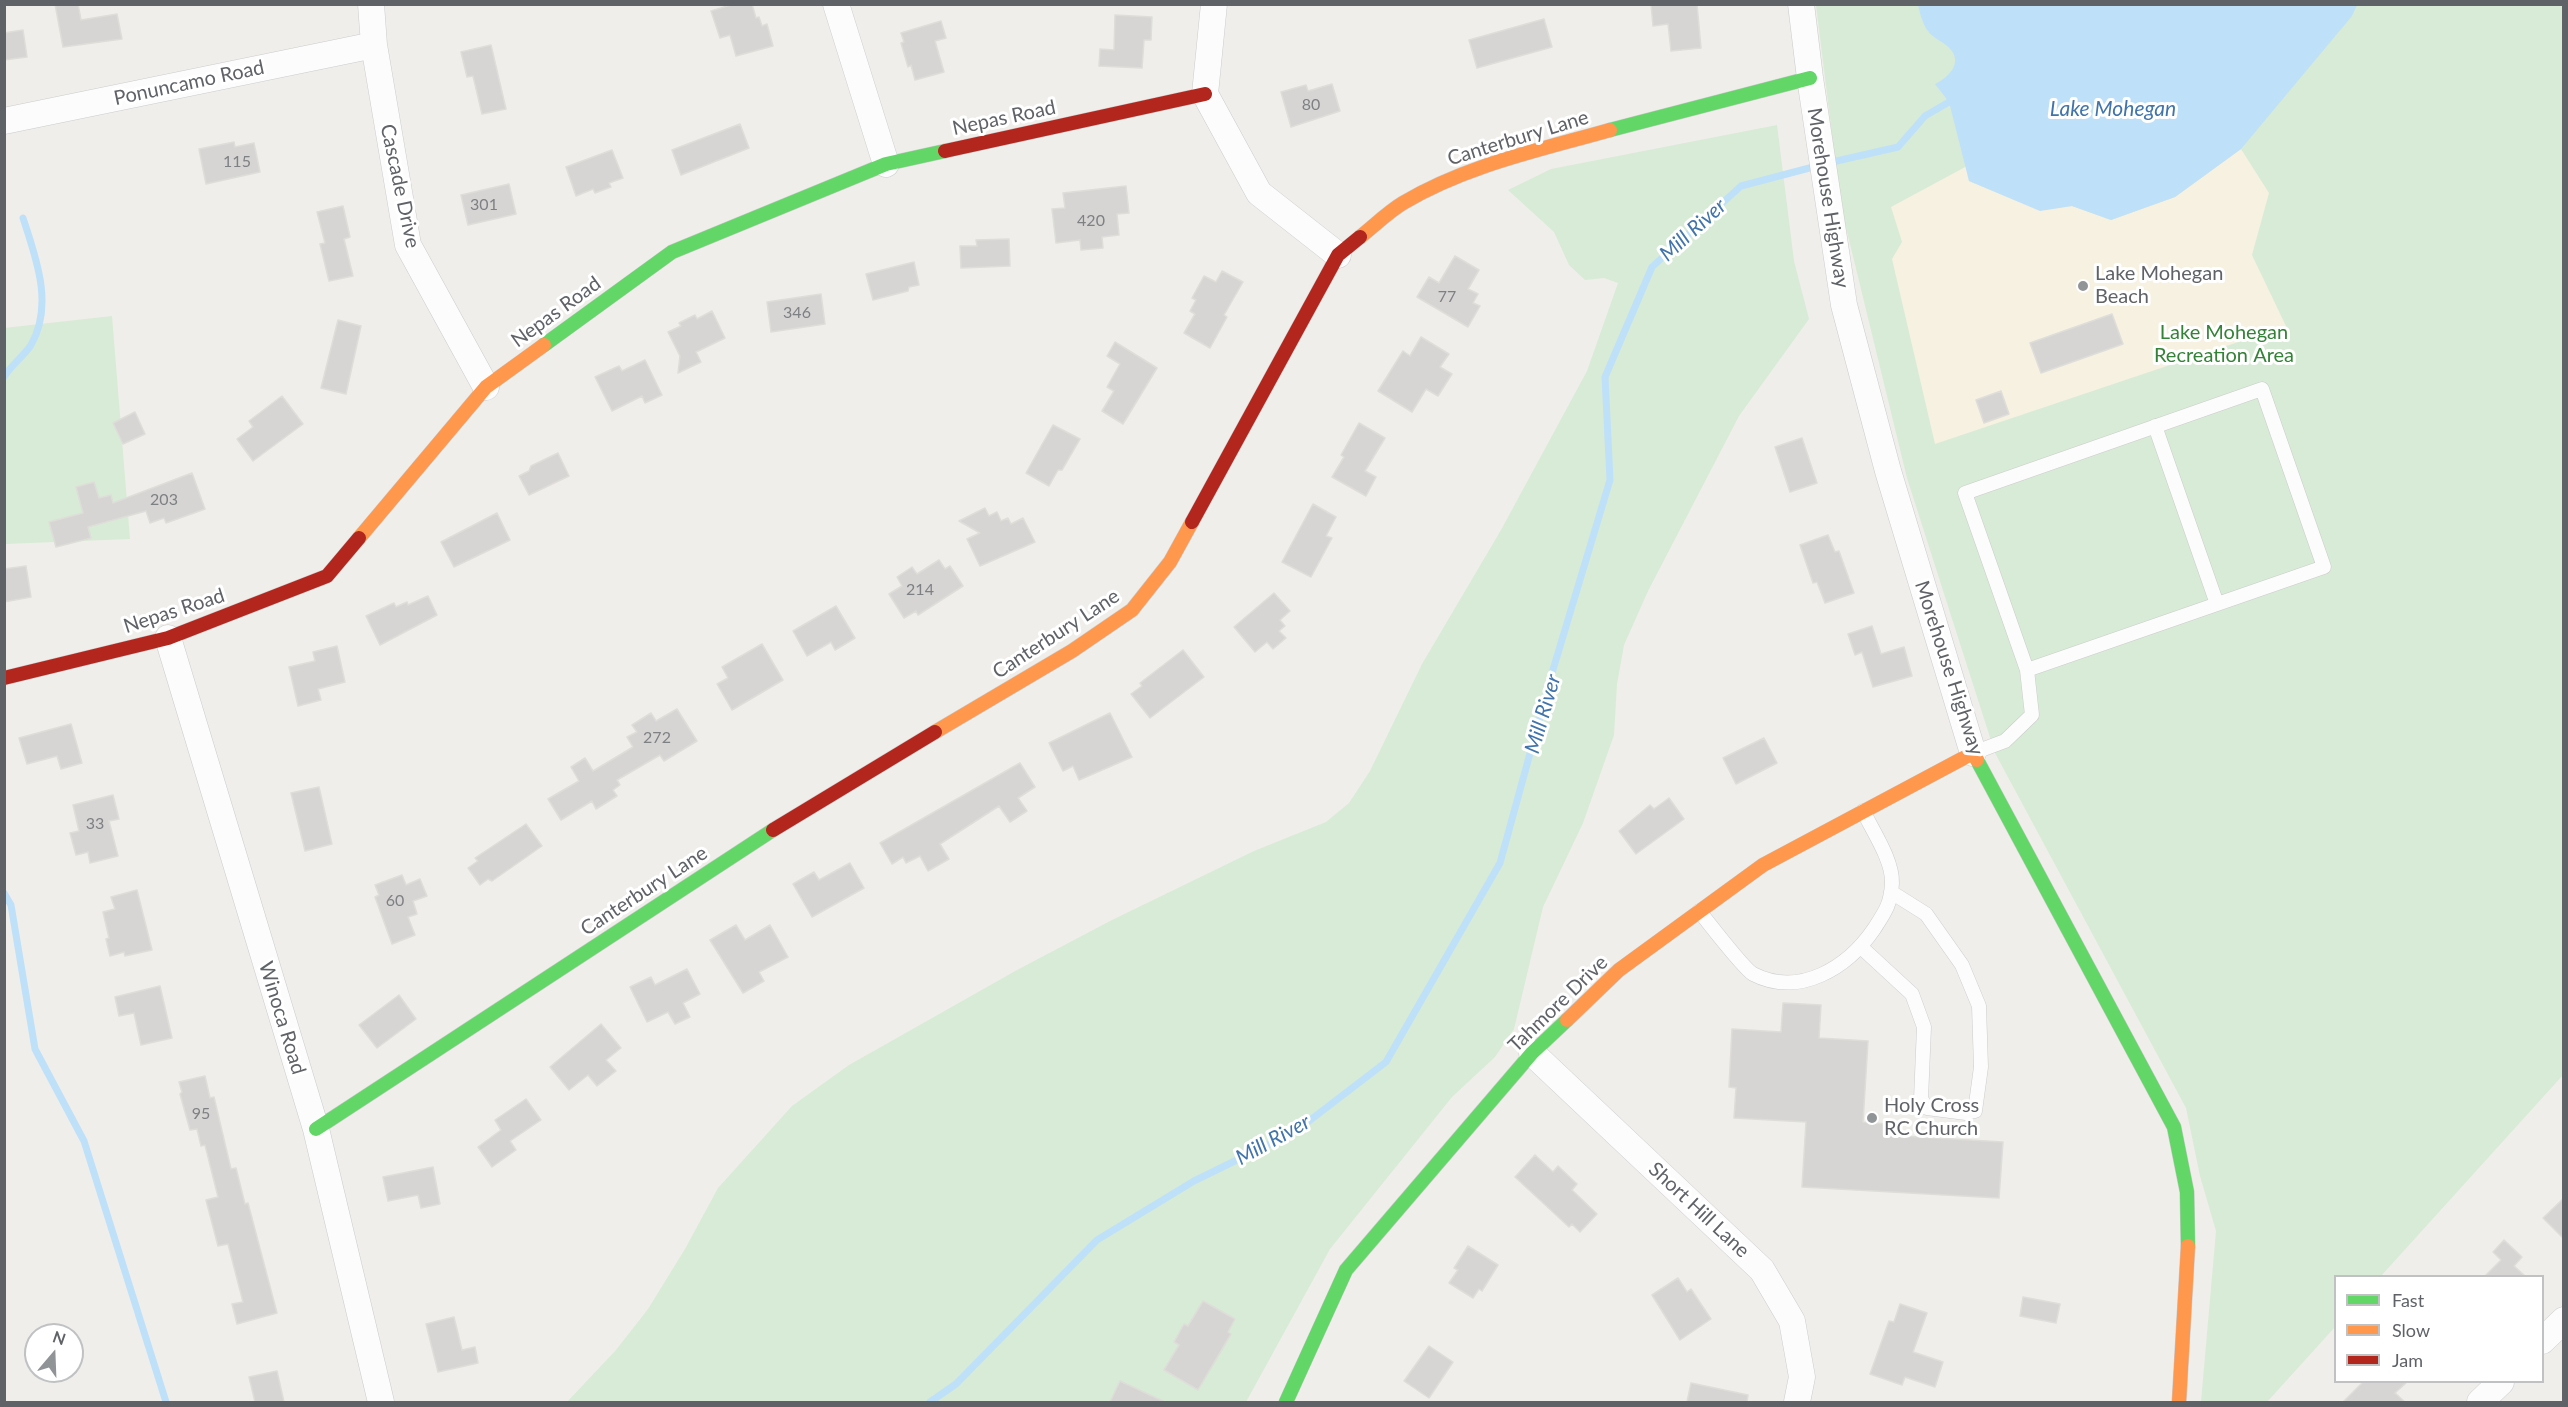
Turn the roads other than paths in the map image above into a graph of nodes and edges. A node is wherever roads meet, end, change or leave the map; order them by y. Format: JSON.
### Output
{"nodes":[{"id":1,"x":371,"y":4,"type":"edge"},
{"id":2,"x":836,"y":4,"type":"edge"},
{"id":3,"x":1214,"y":4,"type":"edge"},
{"id":4,"x":1801,"y":4,"type":"edge"},
{"id":5,"x":374,"y":45,"type":"junction"},
{"id":6,"x":1810,"y":78,"type":"junction"},
{"id":7,"x":1205,"y":94,"type":"junction"},
{"id":8,"x":4,"y":121,"type":"edge"},
{"id":9,"x":886,"y":164,"type":"junction"},
{"id":10,"x":1338,"y":255,"type":"junction"},
{"id":11,"x":486,"y":387,"type":"junction"},
{"id":12,"x":2155,"y":426,"type":"junction"},
{"id":13,"x":2217,"y":604,"type":"junction"},
{"id":14,"x":168,"y":638,"type":"junction"},
{"id":15,"x":2027,"y":670,"type":"junction"},
{"id":16,"x":4,"y":678,"type":"edge"},
{"id":17,"x":1973,"y":753,"type":"junction"},
{"id":18,"x":1863,"y":811,"type":"junction"},
{"id":19,"x":1891,"y":892,"type":"junction"},
{"id":20,"x":1699,"y":911,"type":"junction"},
{"id":21,"x":1861,"y":947,"type":"junction"},
{"id":22,"x":1533,"y":1053,"type":"junction"},
{"id":23,"x":316,"y":1129,"type":"junction"},
{"id":24,"x":2564,"y":1320,"type":"edge"},
{"id":25,"x":2544,"y":1339,"type":"edge"},
{"id":26,"x":2500,"y":1383,"type":"edge"},
{"id":27,"x":381,"y":1402,"type":"edge"},
{"id":28,"x":1286,"y":1402,"type":"edge"},
{"id":29,"x":1797,"y":1402,"type":"edge"},
{"id":30,"x":2179,"y":1402,"type":"edge"},
{"id":31,"x":2480,"y":1402,"type":"edge"}],
"edges":[{"from":1,"to":5,"type":"street","name":"Cascade Drive"},
{"from":2,"to":9,"type":"street"},
{"from":3,"to":7,"type":"street"},
{"from":4,"to":6,"type":"street","name":"Morehouse Highway"},
{"from":5,"to":8,"type":"street","name":"Ponuncamo Road"},
{"from":5,"to":11,"type":"street","name":"Cascade Drive"},
{"from":6,"to":10,"type":"street","name":"Canterbury Lane"},
{"from":6,"to":17,"type":"street","name":"Morehouse Highway"},
{"from":7,"to":9,"type":"street","name":"Nepas Road"},
{"from":7,"to":10,"type":"street"},
{"from":9,"to":11,"type":"street","name":"Nepas Road"},
{"from":10,"to":23,"type":"street","name":"Canterbury Lane"},
{"from":11,"to":14,"type":"street","name":"Nepas Road"},
{"from":12,"to":13,"type":"lane"},
{"from":12,"to":13,"type":"lane"},
{"from":12,"to":15,"type":"lane"},
{"from":13,"to":15,"type":"lane"},
{"from":14,"to":16,"type":"street","name":"Nepas Road"},
{"from":14,"to":23,"type":"street","name":"Winoca Road"},
{"from":15,"to":17,"type":"lane"},
{"from":17,"to":18,"type":"street","name":"Tahmore Drive"},
{"from":17,"to":30,"type":"street","name":"Morehouse Highway"},
{"from":18,"to":19,"type":"lane"},
{"from":18,"to":20,"type":"street","name":"Tahmore Drive"},
{"from":19,"to":21,"type":"lane"},
{"from":19,"to":21,"type":"lane"},
{"from":20,"to":21,"type":"lane"},
{"from":20,"to":22,"type":"street","name":"Tahmore Drive"},
{"from":22,"to":28,"type":"street","name":"Tahmore Drive"},
{"from":22,"to":29,"type":"street","name":"Short Hill Lane"},
{"from":23,"to":27,"type":"street","name":"Winoca Road"},
{"from":24,"to":25,"type":"street"},
{"from":26,"to":31,"type":"street"}]}
